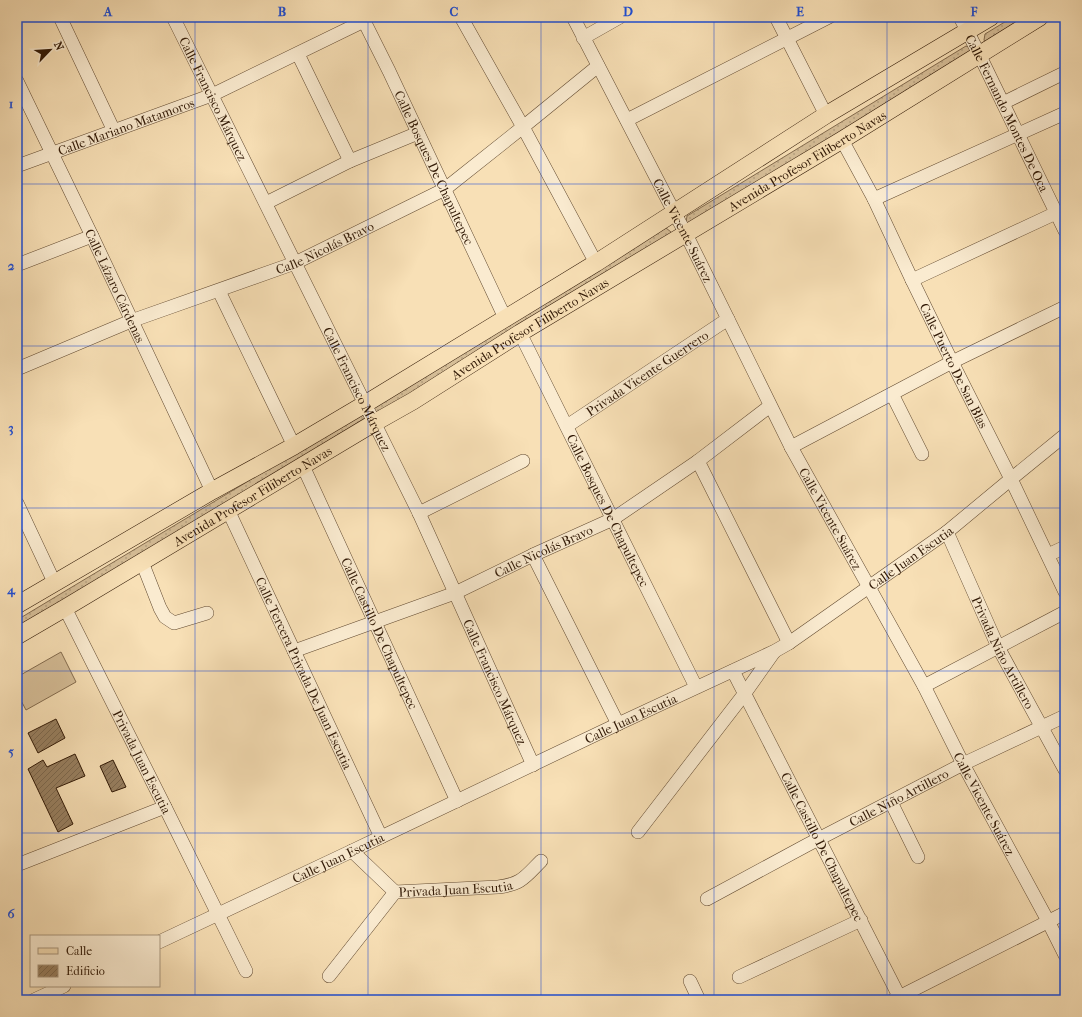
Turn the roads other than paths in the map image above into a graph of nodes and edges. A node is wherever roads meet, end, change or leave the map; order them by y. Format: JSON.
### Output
{"nodes":[{"id":1,"x":60,"y":17,"type":"edge"},
{"id":2,"x":173,"y":17,"type":"edge"},
{"id":3,"x":461,"y":17,"type":"edge"},
{"id":4,"x":573,"y":17,"type":"edge"},
{"id":5,"x":620,"y":17,"type":"edge"},
{"id":6,"x":776,"y":17,"type":"edge"},
{"id":7,"x":829,"y":17,"type":"edge"},
{"id":8,"x":991,"y":17,"type":"edge"},
{"id":9,"x":1040,"y":17,"type":"edge"},
{"id":10,"x":363,"y":19,"type":"edge"},
{"id":11,"x":964,"y":24,"type":"edge"},
{"id":12,"x":583,"y":38,"type":"junction"},
{"id":13,"x":786,"y":38,"type":"junction"},
{"id":14,"x":298,"y":54,"type":"junction"},
{"id":15,"x":979,"y":54,"type":"junction"},
{"id":16,"x":598,"y":66,"type":"junction"},
{"id":17,"x":1064,"y":73,"type":"dead end"},
{"id":18,"x":17,"y":81,"type":"edge"},
{"id":19,"x":212,"y":95,"type":"junction"},
{"id":20,"x":1003,"y":103,"type":"junction"},
{"id":21,"x":1065,"y":113,"type":"edge"},
{"id":22,"x":826,"y":115,"type":"junction"},
{"id":23,"x":627,"y":120,"type":"junction"},
{"id":24,"x":523,"y":127,"type":"junction"},
{"id":25,"x":114,"y":131,"type":"junction"},
{"id":26,"x":418,"y":133,"type":"junction"},
{"id":27,"x":1018,"y":134,"type":"junction"},
{"id":28,"x":842,"y":140,"type":"junction"},
{"id":29,"x":53,"y":154,"type":"junction"},
{"id":30,"x":350,"y":161,"type":"junction"},
{"id":31,"x":17,"y":166,"type":"edge"},
{"id":32,"x":445,"y":189,"type":"junction"},
{"id":33,"x":874,"y":199,"type":"junction"},
{"id":34,"x":266,"y":203,"type":"junction"},
{"id":35,"x":674,"y":212,"type":"junction"},
{"id":36,"x":1056,"y":213,"type":"junction"},
{"id":37,"x":1065,"y":231,"type":"edge"},
{"id":38,"x":686,"y":234,"type":"junction"},
{"id":39,"x":92,"y":236,"type":"junction"},
{"id":40,"x":596,"y":262,"type":"junction"},
{"id":41,"x":295,"y":263,"type":"junction"},
{"id":42,"x":17,"y":265,"type":"edge"},
{"id":43,"x":912,"y":280,"type":"junction"},
{"id":44,"x":219,"y":291,"type":"junction"},
{"id":45,"x":1065,"y":307,"type":"edge"},
{"id":46,"x":505,"y":318,"type":"junction"},
{"id":47,"x":728,"y":319,"type":"junction"},
{"id":48,"x":131,"y":321,"type":"junction"},
{"id":49,"x":520,"y":333,"type":"junction"},
{"id":50,"x":952,"y":362,"type":"junction"},
{"id":51,"x":17,"y":369,"type":"edge"},
{"id":52,"x":892,"y":394,"type":"junction"},
{"id":53,"x":365,"y":404,"type":"junction"},
{"id":54,"x":770,"y":406,"type":"junction"},
{"id":55,"x":374,"y":423,"type":"junction"},
{"id":56,"x":567,"y":426,"type":"junction"},
{"id":57,"x":1065,"y":435,"type":"edge"},
{"id":58,"x":294,"y":446,"type":"junction"},
{"id":59,"x":791,"y":447,"type":"junction"},
{"id":60,"x":922,"y":454,"type":"dead end"},
{"id":61,"x":523,"y":461,"type":"dead end"},
{"id":62,"x":698,"y":461,"type":"junction"},
{"id":63,"x":303,"y":466,"type":"junction"},
{"id":64,"x":1011,"y":478,"type":"junction"},
{"id":65,"x":212,"y":491,"type":"junction"},
{"id":66,"x":17,"y":503,"type":"edge"},
{"id":67,"x":228,"y":510,"type":"junction"},
{"id":68,"x":419,"y":513,"type":"junction"},
{"id":69,"x":613,"y":519,"type":"junction"},
{"id":70,"x":947,"y":532,"type":"junction"},
{"id":71,"x":1065,"y":547,"type":"edge"},
{"id":72,"x":533,"y":555,"type":"junction"},
{"id":73,"x":1048,"y":555,"type":"junction"},
{"id":74,"x":142,"y":562,"type":"junction"},
{"id":75,"x":55,"y":584,"type":"junction"},
{"id":76,"x":869,"y":587,"type":"junction"},
{"id":77,"x":1065,"y":592,"type":"edge"},
{"id":78,"x":455,"y":593,"type":"junction"},
{"id":79,"x":17,"y":605,"type":"edge"},
{"id":80,"x":66,"y":608,"type":"junction"},
{"id":81,"x":1065,"y":612,"type":"edge"},
{"id":82,"x":207,"y":613,"type":"dead end"},
{"id":83,"x":375,"y":622,"type":"junction"},
{"id":84,"x":17,"y":636,"type":"edge"},
{"id":85,"x":789,"y":643,"type":"junction"},
{"id":86,"x":998,"y":647,"type":"junction"},
{"id":87,"x":294,"y":651,"type":"junction"},
{"id":88,"x":775,"y":651,"type":"junction"},
{"id":89,"x":733,"y":671,"type":"junction"},
{"id":90,"x":924,"y":686,"type":"junction"},
{"id":91,"x":696,"y":687,"type":"junction"},
{"id":92,"x":745,"y":693,"type":"junction"},
{"id":93,"x":1065,"y":716,"type":"edge"},
{"id":94,"x":618,"y":724,"type":"junction"},
{"id":95,"x":1042,"y":728,"type":"junction"},
{"id":96,"x":962,"y":764,"type":"junction"},
{"id":97,"x":533,"y":765,"type":"junction"},
{"id":98,"x":1065,"y":770,"type":"edge"},
{"id":99,"x":457,"y":800,"type":"junction"},
{"id":100,"x":891,"y":802,"type":"junction"},
{"id":101,"x":165,"y":807,"type":"junction"},
{"id":102,"x":638,"y":832,"type":"dead end"},
{"id":103,"x":381,"y":837,"type":"junction"},
{"id":104,"x":819,"y":839,"type":"junction"},
{"id":105,"x":352,"y":851,"type":"junction"},
{"id":106,"x":918,"y":857,"type":"dead end"},
{"id":107,"x":541,"y":861,"type":"dead end"},
{"id":108,"x":17,"y":865,"type":"edge"},
{"id":109,"x":395,"y":892,"type":"junction"},
{"id":110,"x":707,"y":899,"type":"dead end"},
{"id":111,"x":1065,"y":913,"type":"edge"},
{"id":112,"x":218,"y":914,"type":"junction"},
{"id":113,"x":861,"y":920,"type":"junction"},
{"id":114,"x":1048,"y":921,"type":"junction"},
{"id":115,"x":160,"y":942,"type":"edge"},
{"id":116,"x":1065,"y":955,"type":"edge"},
{"id":117,"x":246,"y":971,"type":"dead end"},
{"id":118,"x":329,"y":976,"type":"dead end"},
{"id":119,"x":739,"y":977,"type":"dead end"},
{"id":120,"x":690,"y":981,"type":"dead end"},
{"id":121,"x":62,"y":987,"type":"edge"},
{"id":122,"x":898,"y":999,"type":"edge"},
{"id":123,"x":34,"y":1000,"type":"edge"},
{"id":124,"x":699,"y":1000,"type":"edge"}],
"edges":[{"from":1,"to":25,"type":"street"},
{"from":2,"to":19,"type":"street","name":"Calle Francisco Márquez"},
{"from":3,"to":24,"type":"street"},
{"from":4,"to":12,"type":"street","name":"Calle Vicente Suárez"},
{"from":5,"to":12,"type":"street"},
{"from":6,"to":13,"type":"street"},
{"from":7,"to":13,"type":"street"},
{"from":8,"to":11,"type":"main road","name":"Avenida Profesor Filiberto Navas"},
{"from":9,"to":15,"type":"main road","name":"Avenida Profesor Filiberto Navas"},
{"from":10,"to":14,"type":"street","name":"Calle Mariano Matamoros"},
{"from":10,"to":26,"type":"street","name":"Calle Bosques De Chapultepec"},
{"from":11,"to":15,"type":"street","name":"Calle Fernando Montes De Oca"},
{"from":11,"to":22,"type":"main road","name":"Avenida Profesor Filiberto Navas"},
{"from":12,"to":16,"type":"street","name":"Calle Vicente Suárez"},
{"from":13,"to":22,"type":"street"},
{"from":13,"to":23,"type":"street"},
{"from":14,"to":19,"type":"street","name":"Calle Mariano Matamoros"},
{"from":14,"to":30,"type":"street"},
{"from":15,"to":20,"type":"street","name":"Calle Fernando Montes De Oca"},
{"from":15,"to":28,"type":"main road","name":"Avenida Profesor Filiberto Navas"},
{"from":16,"to":23,"type":"street","name":"Calle Vicente Suárez"},
{"from":16,"to":24,"type":"street","name":"Calle Nicolás Bravo"},
{"from":17,"to":20,"type":"street"},
{"from":18,"to":29,"type":"street","name":"Calle Lázaro Cárdenas"},
{"from":19,"to":25,"type":"street","name":"Calle Mariano Matamoros"},
{"from":19,"to":34,"type":"street","name":"Calle Francisco Márquez"},
{"from":20,"to":27,"type":"street","name":"Calle Fernando Montes De Oca"},
{"from":21,"to":27,"type":"street"},
{"from":22,"to":35,"type":"main road","name":"Avenida Profesor Filiberto Navas"},
{"from":23,"to":35,"type":"street","name":"Calle Vicente Suárez"},
{"from":24,"to":32,"type":"street","name":"Calle Nicolás Bravo"},
{"from":24,"to":40,"type":"street"},
{"from":25,"to":29,"type":"street","name":"Calle Mariano Matamoros"},
{"from":26,"to":30,"type":"street"},
{"from":26,"to":32,"type":"street","name":"Calle Bosques De Chapultepec"},
{"from":27,"to":33,"type":"street"},
{"from":27,"to":36,"type":"street","name":"Calle Fernando Montes De Oca"},
{"from":28,"to":33,"type":"street","name":"Calle Puerto De San Blas"},
{"from":28,"to":38,"type":"main road","name":"Avenida Profesor Filiberto Navas"},
{"from":29,"to":31,"type":"street","name":"Calle Mariano Matamoros"},
{"from":29,"to":39,"type":"street","name":"Calle Lázaro Cárdenas"},
{"from":30,"to":34,"type":"street"},
{"from":32,"to":41,"type":"street","name":"Calle Nicolás Bravo"},
{"from":32,"to":46,"type":"street","name":"Calle Bosques De Chapultepec"},
{"from":33,"to":43,"type":"street","name":"Calle Puerto De San Blas"},
{"from":34,"to":41,"type":"street","name":"Calle Francisco Márquez"},
{"from":35,"to":38,"type":"street","name":"Calle Vicente Suárez"},
{"from":35,"to":40,"type":"main road","name":"Avenida Profesor Filiberto Navas"},
{"from":36,"to":37,"type":"street","name":"Calle Fernando Montes De Oca"},
{"from":36,"to":43,"type":"street"},
{"from":38,"to":47,"type":"street","name":"Calle Vicente Suárez"},
{"from":38,"to":49,"type":"main road","name":"Avenida Profesor Filiberto Navas"},
{"from":39,"to":42,"type":"street"},
{"from":39,"to":48,"type":"street","name":"Calle Lázaro Cárdenas"},
{"from":40,"to":46,"type":"main road","name":"Avenida Profesor Filiberto Navas"},
{"from":41,"to":44,"type":"street","name":"Calle Nicolás Bravo"},
{"from":41,"to":53,"type":"street","name":"Calle Francisco Márquez"},
{"from":43,"to":50,"type":"street","name":"Calle Puerto De San Blas"},
{"from":44,"to":48,"type":"street","name":"Calle Nicolás Bravo"},
{"from":44,"to":58,"type":"street"},
{"from":45,"to":50,"type":"street"},
{"from":46,"to":53,"type":"main road","name":"Avenida Profesor Filiberto Navas"},
{"from":47,"to":54,"type":"street","name":"Calle Vicente Suárez"},
{"from":47,"to":56,"type":"street","name":"Privada Vicente Guerrero"},
{"from":48,"to":51,"type":"street","name":"Calle Nicolás Bravo"},
{"from":48,"to":65,"type":"street","name":"Calle Lázaro Cárdenas"},
{"from":49,"to":55,"type":"main road","name":"Avenida Profesor Filiberto Navas"},
{"from":49,"to":56,"type":"street","name":"Calle Bosques De Chapultepec"},
{"from":50,"to":52,"type":"street"},
{"from":50,"to":64,"type":"street","name":"Calle Puerto De San Blas"},
{"from":52,"to":59,"type":"street"},
{"from":52,"to":60,"type":"street"},
{"from":53,"to":55,"type":"street","name":"Calle Francisco Márquez"},
{"from":53,"to":58,"type":"main road","name":"Avenida Profesor Filiberto Navas"},
{"from":54,"to":59,"type":"street","name":"Calle Vicente Suárez"},
{"from":54,"to":62,"type":"street","name":"Calle Nicolás Bravo"},
{"from":55,"to":63,"type":"main road","name":"Avenida Profesor Filiberto Navas"},
{"from":55,"to":68,"type":"street","name":"Calle Francisco Márquez"},
{"from":56,"to":69,"type":"street","name":"Calle Bosques De Chapultepec"},
{"from":57,"to":64,"type":"street","name":"Calle Juan Escutia"},
{"from":58,"to":65,"type":"main road","name":"Avenida Profesor Filiberto Navas"},
{"from":59,"to":76,"type":"street","name":"Calle Vicente Suárez"},
{"from":61,"to":68,"type":"street"},
{"from":62,"to":69,"type":"street","name":"Calle Nicolás Bravo"},
{"from":62,"to":85,"type":"street"},
{"from":63,"to":67,"type":"main road","name":"Avenida Profesor Filiberto Navas"},
{"from":63,"to":83,"type":"street","name":"Calle Castillo De Chapultepec"},
{"from":64,"to":70,"type":"street","name":"Calle Juan Escutia"},
{"from":64,"to":73,"type":"street","name":"Calle Puerto De San Blas"},
{"from":65,"to":75,"type":"main road","name":"Avenida Profesor Filiberto Navas"},
{"from":66,"to":75,"type":"street"},
{"from":67,"to":74,"type":"main road","name":"Avenida Profesor Filiberto Navas"},
{"from":67,"to":87,"type":"street","name":"Calle Tercera Privada De Juan Escutia"},
{"from":68,"to":78,"type":"street","name":"Calle Francisco Márquez"},
{"from":69,"to":72,"type":"street","name":"Calle Nicolás Bravo"},
{"from":69,"to":91,"type":"street","name":"Calle Bosques De Chapultepec"},
{"from":70,"to":76,"type":"street","name":"Calle Juan Escutia"},
{"from":70,"to":86,"type":"street","name":"Privada Niño Artillero"},
{"from":71,"to":73,"type":"street"},
{"from":72,"to":78,"type":"street","name":"Calle Nicolás Bravo"},
{"from":72,"to":94,"type":"street"},
{"from":73,"to":77,"type":"street","name":"Calle Puerto De San Blas"},
{"from":74,"to":80,"type":"main road","name":"Avenida Profesor Filiberto Navas"},
{"from":74,"to":82,"type":"street"},
{"from":75,"to":79,"type":"main road","name":"Avenida Profesor Filiberto Navas"},
{"from":76,"to":85,"type":"street","name":"Calle Juan Escutia"},
{"from":76,"to":90,"type":"street","name":"Calle Vicente Suárez"},
{"from":78,"to":83,"type":"street","name":"Calle Nicolás Bravo"},
{"from":78,"to":97,"type":"street","name":"Calle Francisco Márquez"},
{"from":80,"to":84,"type":"main road","name":"Avenida Profesor Filiberto Navas"},
{"from":80,"to":101,"type":"street","name":"Privada Juan Escutia"},
{"from":81,"to":86,"type":"street"},
{"from":83,"to":87,"type":"street","name":"Calle Nicolás Bravo"},
{"from":83,"to":99,"type":"street","name":"Calle Castillo De Chapultepec"},
{"from":85,"to":88,"type":"street","name":"Calle Juan Escutia"},
{"from":86,"to":90,"type":"street"},
{"from":86,"to":95,"type":"street","name":"Privada Niño Artillero"},
{"from":87,"to":103,"type":"street","name":"Calle Tercera Privada De Juan Escutia"},
{"from":88,"to":89,"type":"street","name":"Calle Juan Escutia"},
{"from":88,"to":92,"type":"street"},
{"from":89,"to":91,"type":"street","name":"Calle Juan Escutia"},
{"from":89,"to":92,"type":"street","name":"Calle Castillo De Chapultepec"},
{"from":90,"to":96,"type":"street","name":"Calle Vicente Suárez"},
{"from":91,"to":94,"type":"street","name":"Calle Juan Escutia"},
{"from":92,"to":102,"type":"street"},
{"from":92,"to":104,"type":"street","name":"Calle Castillo De Chapultepec"},
{"from":93,"to":95,"type":"street","name":"Calle Niño Artillero"},
{"from":94,"to":97,"type":"street","name":"Calle Juan Escutia"},
{"from":95,"to":96,"type":"street","name":"Calle Niño Artillero"},
{"from":95,"to":98,"type":"street","name":"Privada Niño Artillero"},
{"from":96,"to":100,"type":"street","name":"Calle Niño Artillero"},
{"from":96,"to":114,"type":"street","name":"Calle Vicente Suárez"},
{"from":97,"to":99,"type":"street","name":"Calle Juan Escutia"},
{"from":99,"to":103,"type":"street","name":"Calle Juan Escutia"},
{"from":100,"to":104,"type":"street","name":"Calle Niño Artillero"},
{"from":100,"to":106,"type":"street"},
{"from":101,"to":108,"type":"street"},
{"from":101,"to":112,"type":"street","name":"Privada Juan Escutia"},
{"from":103,"to":105,"type":"street","name":"Calle Juan Escutia"},
{"from":104,"to":110,"type":"street"},
{"from":104,"to":113,"type":"street","name":"Calle Castillo De Chapultepec"},
{"from":105,"to":109,"type":"street","name":"Privada Juan Escutia"},
{"from":105,"to":112,"type":"street","name":"Calle Juan Escutia"},
{"from":107,"to":109,"type":"street","name":"Privada Juan Escutia"},
{"from":109,"to":118,"type":"street"},
{"from":111,"to":114,"type":"street"},
{"from":112,"to":115,"type":"street","name":"Calle Juan Escutia"},
{"from":112,"to":117,"type":"street","name":"Privada Juan Escutia"},
{"from":113,"to":119,"type":"street"},
{"from":113,"to":122,"type":"street","name":"Calle Castillo De Chapultepec"},
{"from":114,"to":116,"type":"street","name":"Calle Vicente Suárez"},
{"from":114,"to":122,"type":"street"},
{"from":120,"to":124,"type":"street"},
{"from":121,"to":123,"type":"street"}]}
